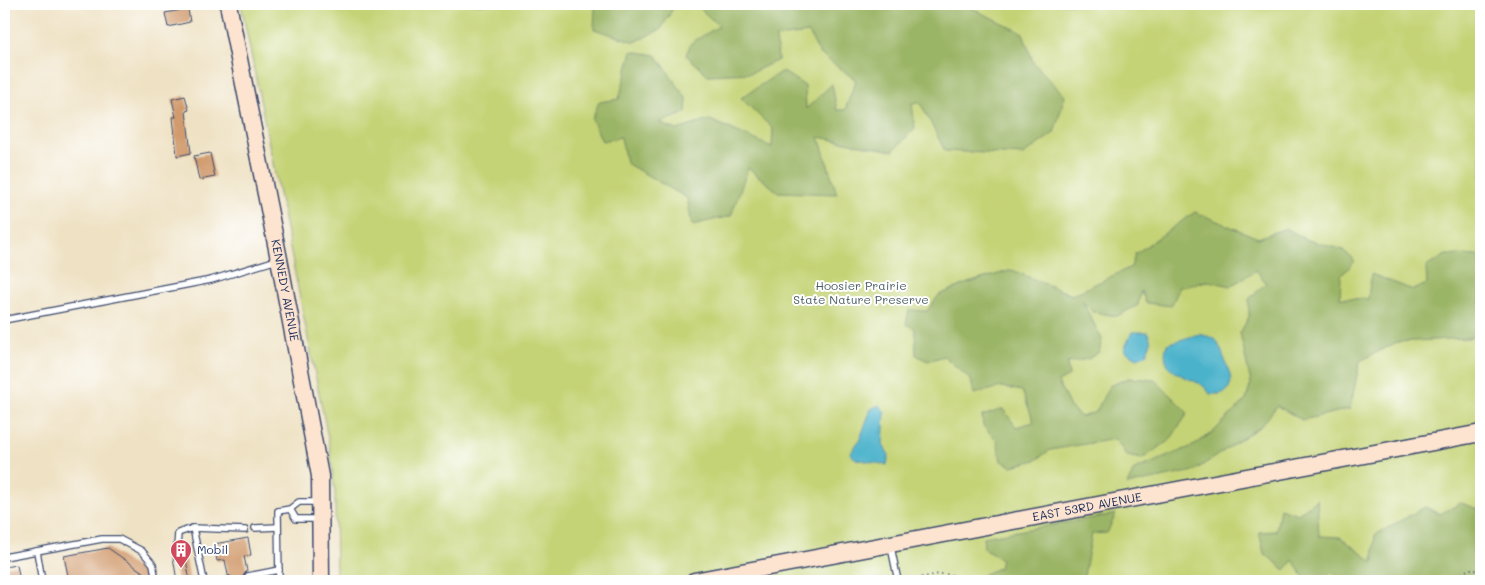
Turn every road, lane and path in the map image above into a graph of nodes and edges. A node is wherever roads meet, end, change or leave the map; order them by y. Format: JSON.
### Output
{"nodes":[{"id":1,"x":228,"y":4,"type":"edge"},
{"id":2,"x":279,"y":259,"type":"junction"},
{"id":3,"x":4,"y":320,"type":"edge"},
{"id":4,"x":1481,"y":433,"type":"edge"},
{"id":5,"x":320,"y":502,"type":"junction"},
{"id":6,"x":290,"y":509,"type":"junction"},
{"id":7,"x":320,"y":519,"type":"junction"},
{"id":8,"x":278,"y":526,"type":"junction"},
{"id":9,"x":193,"y":528,"type":"junction"},
{"id":10,"x":255,"y":528,"type":"dead end"},
{"id":11,"x":245,"y":530,"type":"dead end"},
{"id":12,"x":890,"y":545,"type":"junction"},
{"id":13,"x":37,"y":551,"type":"junction"},
{"id":14,"x":179,"y":556,"type":"dead end"},
{"id":15,"x":4,"y":558,"type":"edge"},
{"id":16,"x":279,"y":570,"type":"junction"},
{"id":17,"x":1481,"y":573,"type":"edge"},
{"id":18,"x":248,"y":576,"type":"dead end"},
{"id":19,"x":258,"y":578,"type":"edge"},
{"id":20,"x":42,"y":581,"type":"edge"},
{"id":21,"x":156,"y":581,"type":"edge"},
{"id":22,"x":204,"y":581,"type":"edge"},
{"id":23,"x":279,"y":581,"type":"edge"},
{"id":24,"x":321,"y":581,"type":"edge"},
{"id":25,"x":694,"y":581,"type":"edge"},
{"id":26,"x":898,"y":581,"type":"edge"},
{"id":27,"x":904,"y":581,"type":"edge"},
{"id":28,"x":962,"y":581,"type":"edge"},
{"id":29,"x":1455,"y":581,"type":"edge"}],
"edges":[{"from":1,"to":2,"type":"street","name":"KENNEDY AVENUE"},
{"from":2,"to":3,"type":"lane"},
{"from":2,"to":5,"type":"street","name":"KENNEDY AVENUE"},
{"from":4,"to":12,"type":"street","name":"EAST 53RD AVENUE"},
{"from":5,"to":6,"type":"lane"},
{"from":5,"to":7,"type":"street","name":"KENNEDY AVENUE"},
{"from":6,"to":7,"type":"lane"},
{"from":6,"to":8,"type":"lane"},
{"from":7,"to":24,"type":"street","name":"KENNEDY AVENUE"},
{"from":8,"to":10,"type":"lane"},
{"from":8,"to":16,"type":"lane"},
{"from":9,"to":11,"type":"lane"},
{"from":9,"to":14,"type":"lane"},
{"from":9,"to":22,"type":"lane"},
{"from":12,"to":25,"type":"street","name":"EAST 53RD AVENUE"},
{"from":12,"to":26,"type":"lane"},
{"from":13,"to":15,"type":"lane"},
{"from":13,"to":20,"type":"lane"},
{"from":13,"to":21,"type":"lane"},
{"from":16,"to":19,"type":"lane"},
{"from":16,"to":23,"type":"lane"},
{"from":17,"to":29,"type":"path"},
{"from":18,"to":19,"type":"lane"},
{"from":27,"to":28,"type":"path"}]}
